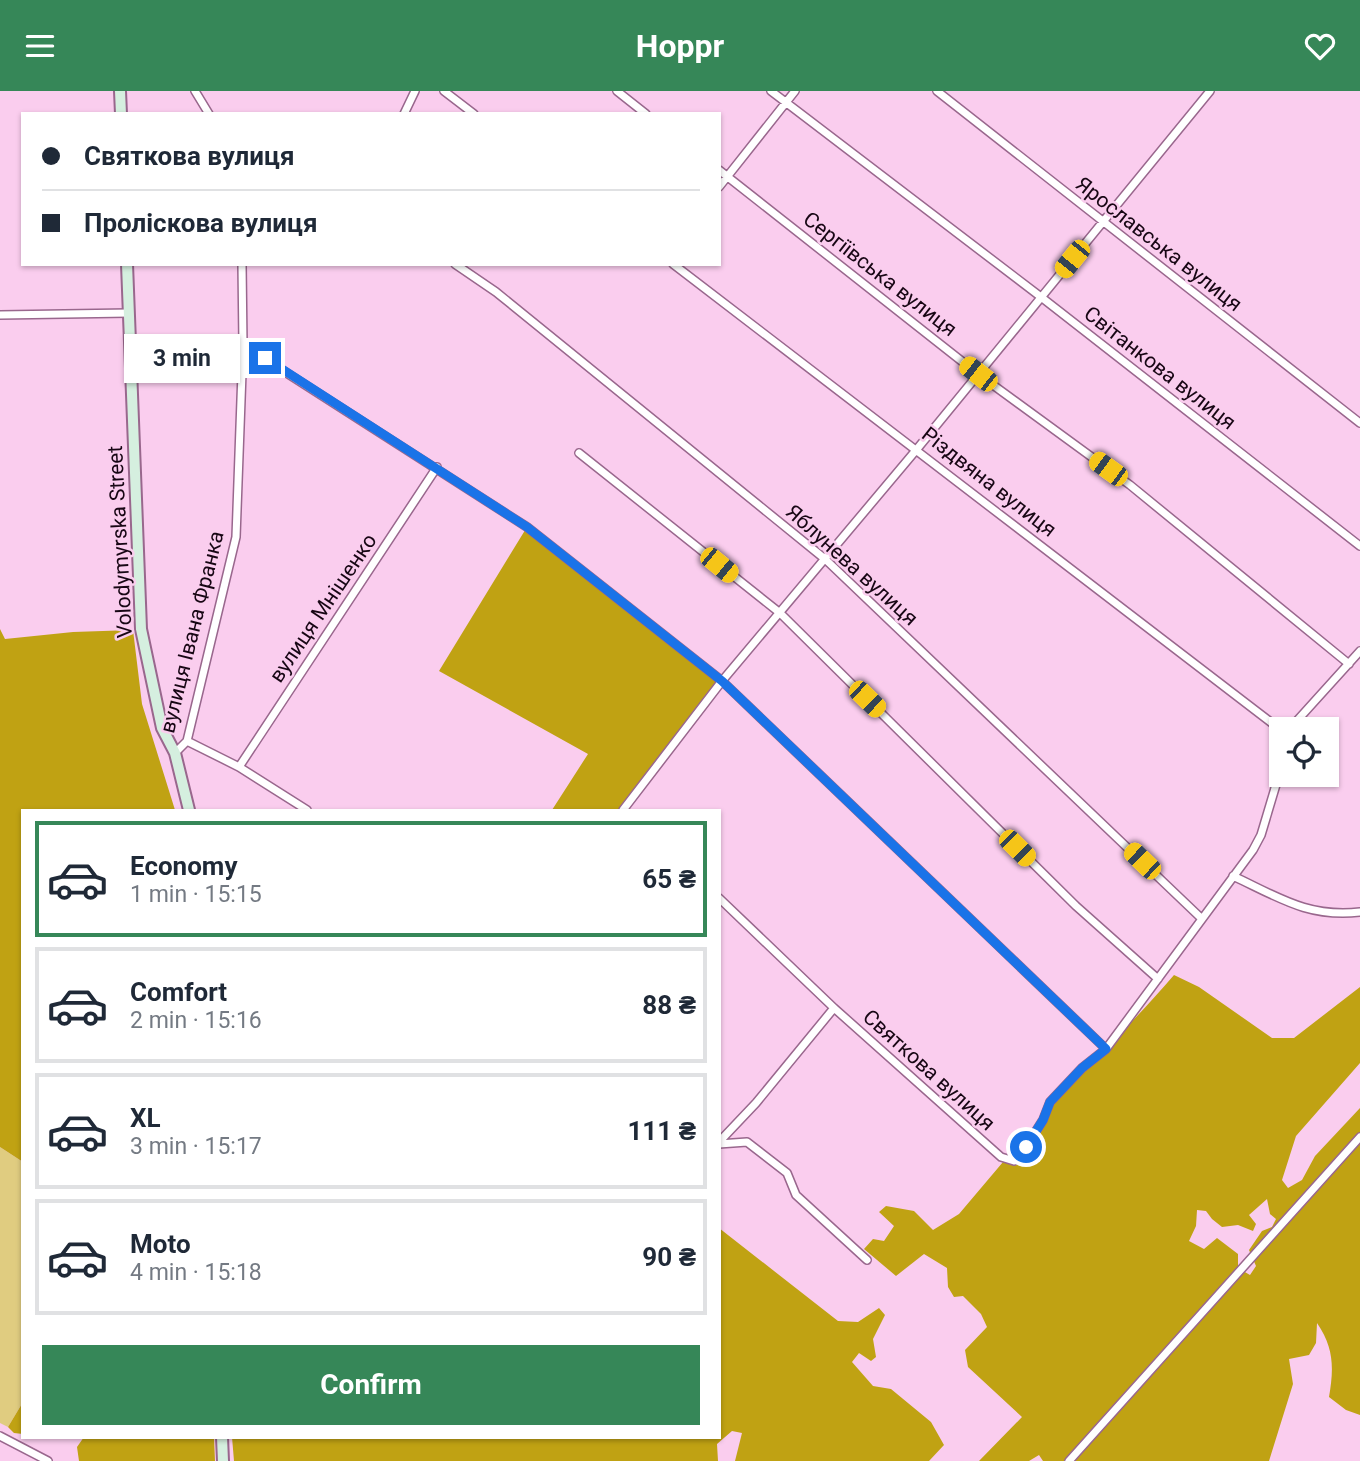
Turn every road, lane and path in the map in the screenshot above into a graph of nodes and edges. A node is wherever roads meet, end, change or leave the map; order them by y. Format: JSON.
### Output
{"nodes":[{"id":1,"x":120,"y":91,"type":"edge"},
{"id":2,"x":195,"y":91,"type":"edge"},
{"id":3,"x":415,"y":91,"type":"edge"},
{"id":4,"x":444,"y":91,"type":"edge"},
{"id":5,"x":617,"y":91,"type":"edge"},
{"id":6,"x":771,"y":91,"type":"edge"},
{"id":7,"x":795,"y":91,"type":"edge"},
{"id":8,"x":937,"y":91,"type":"edge"},
{"id":9,"x":951,"y":91,"type":"edge"},
{"id":10,"x":1210,"y":91,"type":"edge"},
{"id":11,"x":946,"y":98,"type":"junction"},
{"id":12,"x":786,"y":102,"type":"junction"},
{"id":13,"x":121,"y":112,"type":"edge"},
{"id":14,"x":208,"y":112,"type":"edge"},
{"id":15,"x":405,"y":112,"type":"edge"},
{"id":16,"x":471,"y":112,"type":"edge"},
{"id":17,"x":643,"y":112,"type":"edge"},
{"id":18,"x":721,"y":172,"type":"edge"},
{"id":19,"x":728,"y":177,"type":"junction"},
{"id":20,"x":721,"y":185,"type":"edge"},
{"id":21,"x":1102,"y":222,"type":"junction"},
{"id":22,"x":127,"y":266,"type":"edge"},
{"id":23,"x":242,"y":266,"type":"edge"},
{"id":24,"x":458,"y":266,"type":"edge"},
{"id":25,"x":676,"y":266,"type":"edge"},
{"id":26,"x":1041,"y":297,"type":"junction"},
{"id":27,"x":129,"y":313,"type":"junction"},
{"id":28,"x":0,"y":315,"type":"edge"},
{"id":29,"x":243,"y":345,"type":"junction"},
{"id":30,"x":978,"y":374,"type":"junction"},
{"id":31,"x":1360,"y":423,"type":"edge"},
{"id":32,"x":917,"y":449,"type":"junction"},
{"id":33,"x":579,"y":453,"type":"dead end"},
{"id":34,"x":437,"y":467,"type":"junction"},
{"id":35,"x":1360,"y":546,"type":"edge"},
{"id":36,"x":825,"y":559,"type":"junction"},
{"id":37,"x":780,"y":613,"type":"junction"},
{"id":38,"x":1360,"y":651,"type":"edge"},
{"id":39,"x":1349,"y":664,"type":"junction"},
{"id":40,"x":722,"y":681,"type":"junction"},
{"id":41,"x":1300,"y":717,"type":"edge"},
{"id":42,"x":1269,"y":721,"type":"edge"},
{"id":43,"x":187,"y":741,"type":"junction"},
{"id":44,"x":175,"y":753,"type":"junction"},
{"id":45,"x":239,"y":767,"type":"junction"},
{"id":46,"x":1275,"y":787,"type":"edge"},
{"id":47,"x":189,"y":809,"type":"edge"},
{"id":48,"x":305,"y":809,"type":"edge"},
{"id":49,"x":626,"y":809,"type":"edge"},
{"id":50,"x":1233,"y":876,"type":"junction"},
{"id":51,"x":721,"y":900,"type":"edge"},
{"id":52,"x":1360,"y":912,"type":"edge"},
{"id":53,"x":1202,"y":918,"type":"junction"},
{"id":54,"x":1158,"y":979,"type":"junction"},
{"id":55,"x":834,"y":1008,"type":"junction"},
{"id":56,"x":1106,"y":1049,"type":"junction"},
{"id":57,"x":1360,"y":1137,"type":"edge"},
{"id":58,"x":721,"y":1141,"type":"edge"},
{"id":59,"x":721,"y":1143,"type":"edge"},
{"id":60,"x":867,"y":1260,"type":"dead end"},
{"id":61,"x":0,"y":1436,"type":"edge"},
{"id":62,"x":222,"y":1439,"type":"edge"},
{"id":63,"x":48,"y":1461,"type":"edge"},
{"id":64,"x":223,"y":1461,"type":"edge"},
{"id":65,"x":1069,"y":1461,"type":"edge"}],
"edges":[{"from":1,"to":13,"type":"main road"},
{"from":2,"to":14,"type":"street"},
{"from":3,"to":15,"type":"street"},
{"from":4,"to":16,"type":"street"},
{"from":5,"to":17,"type":"street"},
{"from":6,"to":12,"type":"street","name":"Світанкова вулиця"},
{"from":7,"to":12,"type":"street"},
{"from":8,"to":11,"type":"street","name":"Ярославська вулиця"},
{"from":9,"to":11,"type":"street"},
{"from":10,"to":21,"type":"street"},
{"from":11,"to":21,"type":"street","name":"Ярославська вулиця"},
{"from":12,"to":19,"type":"street"},
{"from":12,"to":26,"type":"street","name":"Світанкова вулиця"},
{"from":18,"to":19,"type":"street","name":"Сергіївська вулиця"},
{"from":19,"to":20,"type":"street"},
{"from":19,"to":30,"type":"street","name":"Сергіївська вулиця"},
{"from":21,"to":26,"type":"street"},
{"from":21,"to":31,"type":"street","name":"Ярославська вулиця"},
{"from":22,"to":27,"type":"main road","name":"Volodymyrska Street"},
{"from":23,"to":29,"type":"street","name":"вулиця Івана Франка"},
{"from":24,"to":36,"type":"street","name":"Яблунева вулиця"},
{"from":25,"to":32,"type":"street","name":"Різдвяна вулиця"},
{"from":26,"to":30,"type":"street"},
{"from":26,"to":35,"type":"street","name":"Світанкова вулиця"},
{"from":27,"to":28,"type":"street"},
{"from":27,"to":44,"type":"main road","name":"Volodymyrska Street"},
{"from":29,"to":34,"type":"street"},
{"from":29,"to":43,"type":"street","name":"вулиця Івана Франка"},
{"from":30,"to":32,"type":"street"},
{"from":30,"to":39,"type":"street","name":"Сергіївська вулиця"},
{"from":32,"to":36,"type":"street"},
{"from":32,"to":42,"type":"street","name":"Різдвяна вулиця"},
{"from":33,"to":37,"type":"street"},
{"from":34,"to":40,"type":"street"},
{"from":34,"to":45,"type":"street","name":"вулиця Мнішенко"},
{"from":36,"to":37,"type":"street"},
{"from":36,"to":53,"type":"street","name":"Яблунева вулиця"},
{"from":37,"to":40,"type":"street"},
{"from":37,"to":54,"type":"street"},
{"from":38,"to":39,"type":"street"},
{"from":39,"to":41,"type":"street"},
{"from":40,"to":49,"type":"street"},
{"from":40,"to":56,"type":"street"},
{"from":43,"to":44,"type":"street","name":"вулиця Івана Франка"},
{"from":43,"to":45,"type":"street"},
{"from":44,"to":47,"type":"main road","name":"Volodymyrska Street"},
{"from":45,"to":48,"type":"street"},
{"from":46,"to":50,"type":"street","name":"Святкова вулиця"},
{"from":50,"to":52,"type":"street"},
{"from":50,"to":53,"type":"street","name":"Святкова вулиця"},
{"from":51,"to":55,"type":"street","name":"Святкова вулиця"},
{"from":53,"to":54,"type":"street","name":"Святкова вулиця"},
{"from":54,"to":56,"type":"street","name":"Святкова вулиця"},
{"from":55,"to":56,"type":"street","name":"Святкова вулиця"},
{"from":55,"to":58,"type":"street"},
{"from":57,"to":65,"type":"street"},
{"from":59,"to":60,"type":"street"},
{"from":61,"to":63,"type":"street"},
{"from":62,"to":64,"type":"main road"}]}
